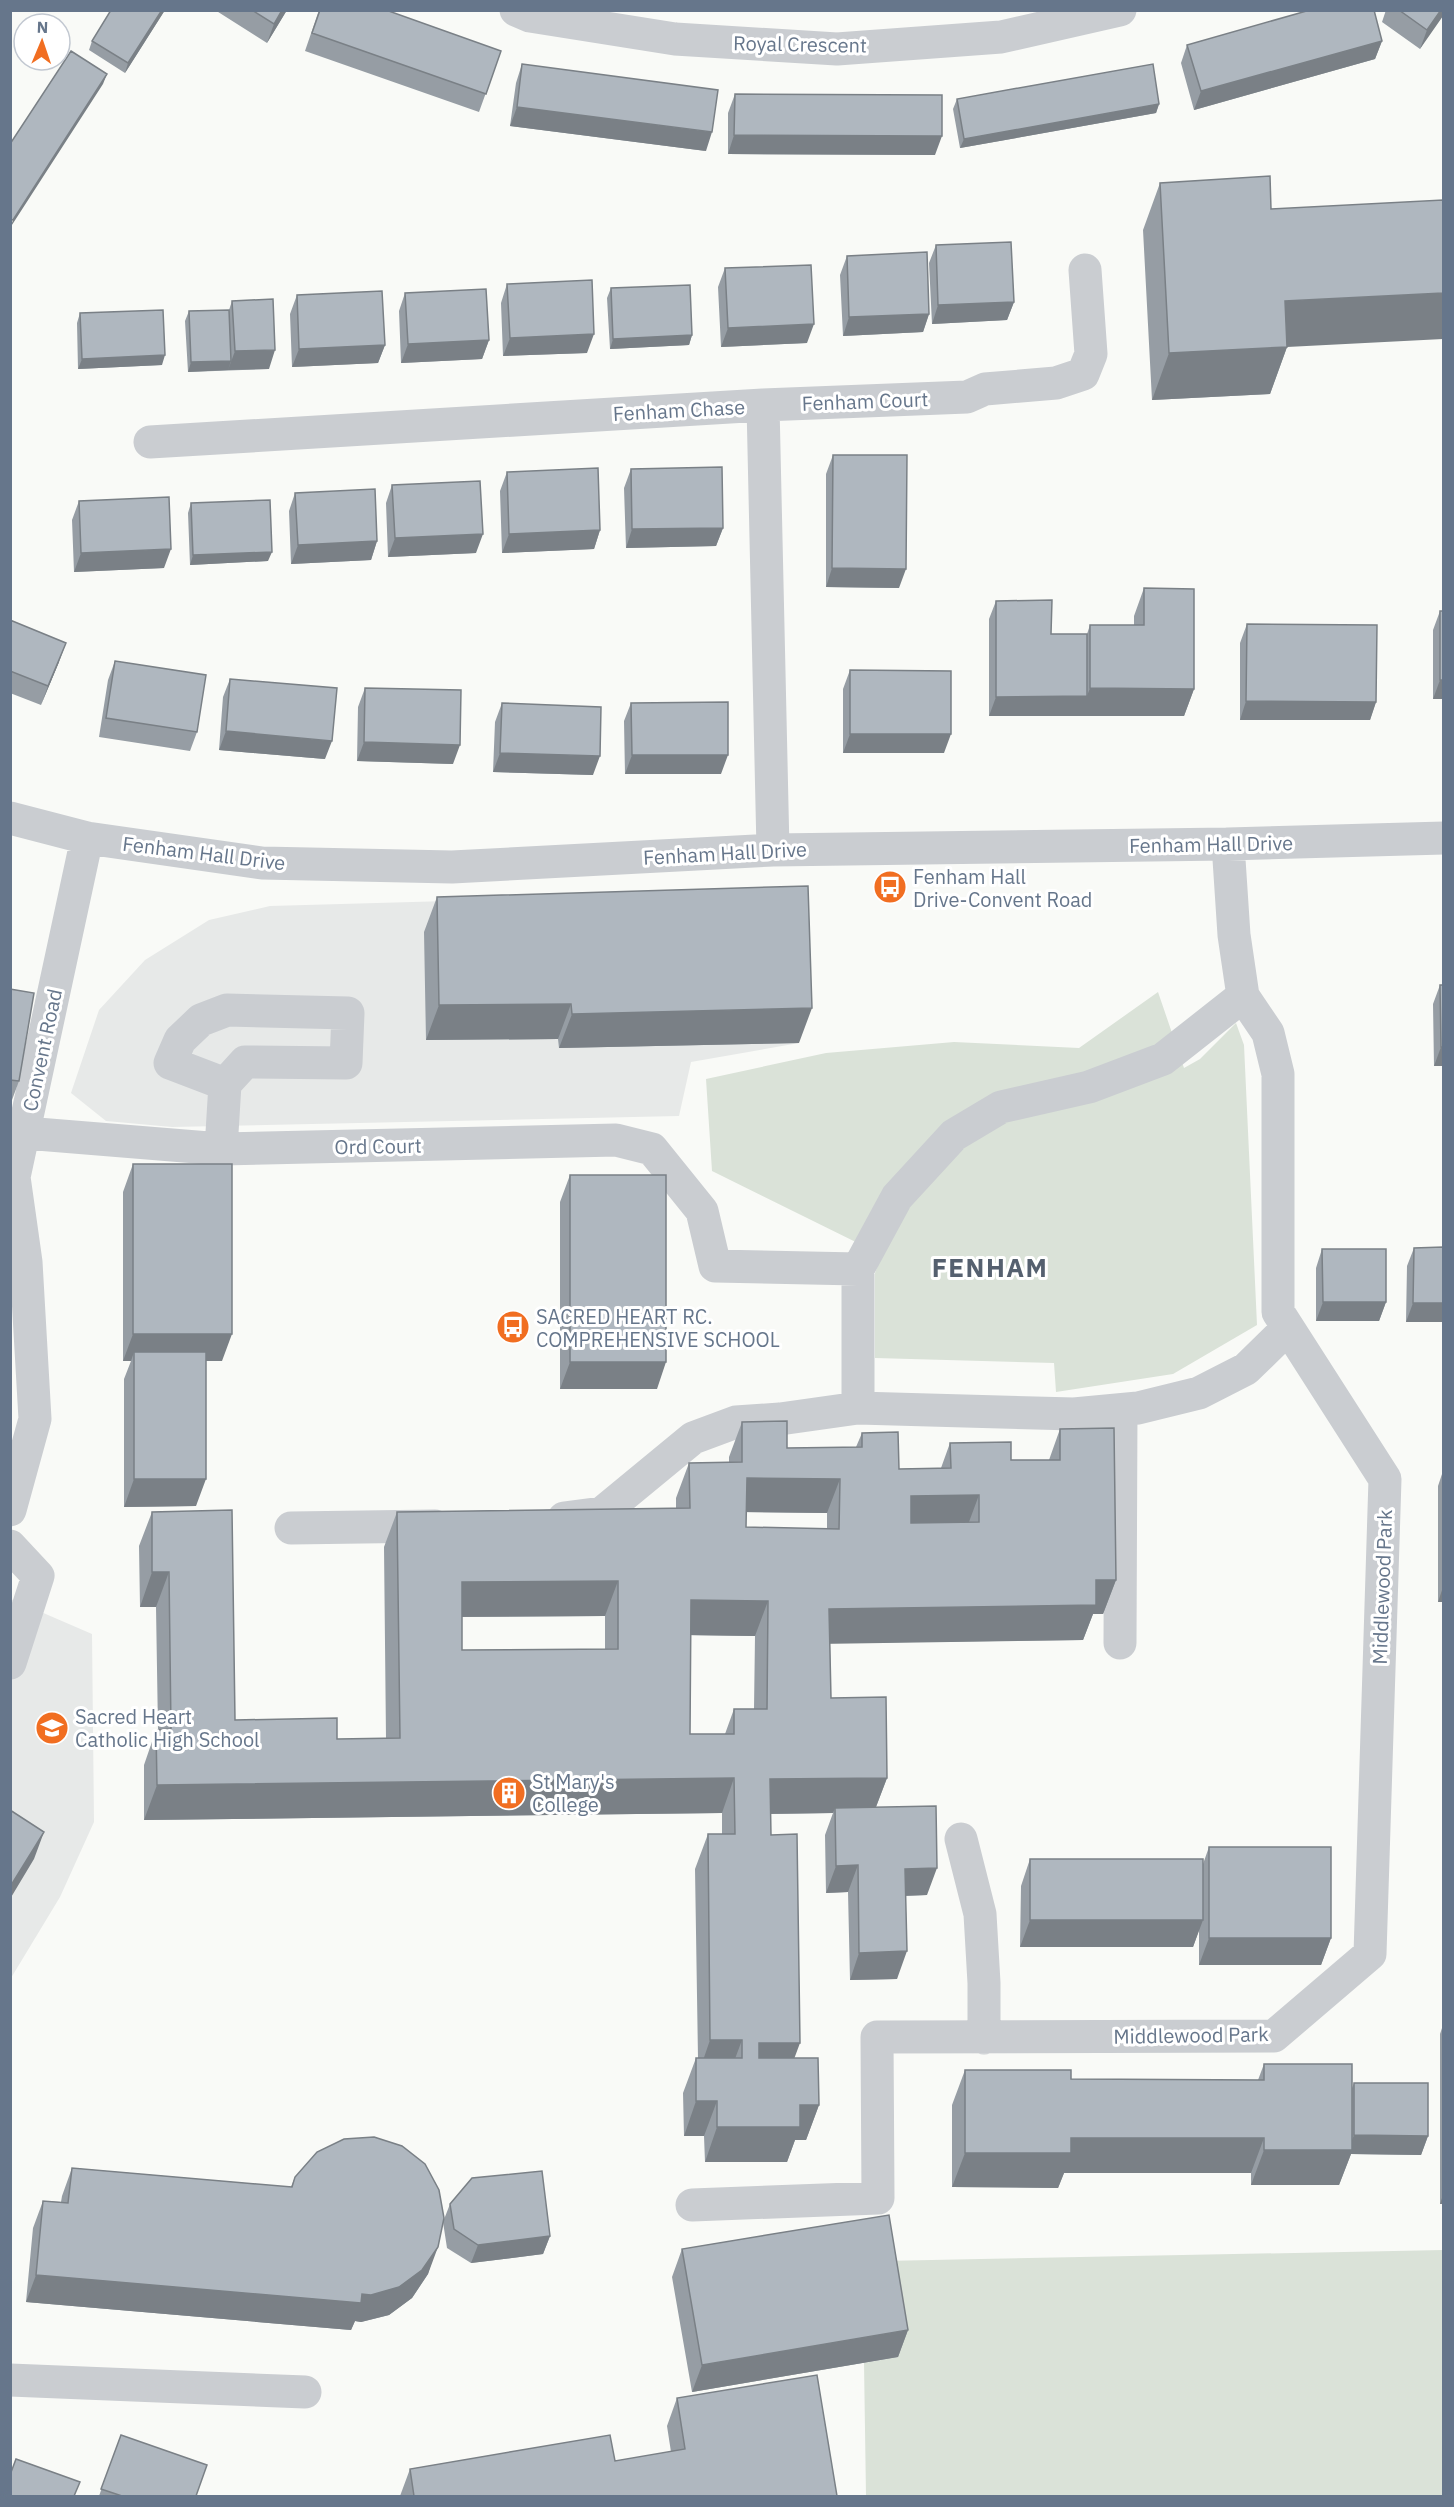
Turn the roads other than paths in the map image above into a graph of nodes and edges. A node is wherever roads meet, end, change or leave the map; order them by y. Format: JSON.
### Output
{"nodes":[{"id":1,"x":516,"y":10,"type":"edge"},
{"id":2,"x":1120,"y":10,"type":"edge"},
{"id":3,"x":1085,"y":270,"type":"dead end"},
{"id":4,"x":764,"y":405,"type":"junction"},
{"id":5,"x":150,"y":442,"type":"dead end"},
{"id":6,"x":10,"y":818,"type":"edge"},
{"id":7,"x":87,"y":838,"type":"junction"},
{"id":8,"x":1443,"y":838,"type":"edge"},
{"id":9,"x":1228,"y":844,"type":"junction"},
{"id":10,"x":772,"y":850,"type":"junction"},
{"id":11,"x":1243,"y":996,"type":"junction"},
{"id":12,"x":225,"y":1084,"type":"junction"},
{"id":13,"x":25,"y":1133,"type":"junction"},
{"id":14,"x":221,"y":1149,"type":"junction"},
{"id":15,"x":12,"y":1177,"type":"edge"},
{"id":16,"x":858,"y":1269,"type":"junction"},
{"id":17,"x":1288,"y":1328,"type":"junction"},
{"id":18,"x":858,"y":1408,"type":"junction"},
{"id":19,"x":1121,"y":1410,"type":"junction"},
{"id":20,"x":10,"y":1510,"type":"edge"},
{"id":21,"x":533,"y":1523,"type":"edge"},
{"id":22,"x":464,"y":1526,"type":"edge"},
{"id":23,"x":291,"y":1528,"type":"dead end"},
{"id":24,"x":10,"y":1546,"type":"edge"},
{"id":25,"x":1120,"y":1644,"type":"dead end"},
{"id":26,"x":10,"y":1663,"type":"edge"},
{"id":27,"x":962,"y":1839,"type":"dead end"},
{"id":28,"x":984,"y":2038,"type":"junction"},
{"id":29,"x":692,"y":2205,"type":"dead end"},
{"id":30,"x":10,"y":2380,"type":"edge"},
{"id":31,"x":305,"y":2392,"type":"dead end"}],
"edges":[{"from":1,"to":2,"type":"street","name":"Royal Crescent"},
{"from":3,"to":4,"type":"street","name":"Fenham Court"},
{"from":4,"to":5,"type":"street","name":"Fenham Chase"},
{"from":4,"to":10,"type":"street","name":"Fenham Chase"},
{"from":6,"to":7,"type":"street","name":"Fenham Hall Drive"},
{"from":7,"to":10,"type":"street","name":"Fenham Hall Drive"},
{"from":7,"to":13,"type":"street","name":"Convent Road"},
{"from":8,"to":9,"type":"street","name":"Fenham Hall Drive"},
{"from":9,"to":10,"type":"street","name":"Fenham Hall Drive"},
{"from":9,"to":11,"type":"street","name":"Middlewood Park"},
{"from":11,"to":16,"type":"street"},
{"from":11,"to":17,"type":"street","name":"Middlewood Park"},
{"from":12,"to":12,"type":"street"},
{"from":12,"to":14,"type":"street"},
{"from":13,"to":14,"type":"street","name":"Ord Court"},
{"from":13,"to":15,"type":"street","name":"Convent Road"},
{"from":14,"to":16,"type":"street","name":"Ord Court"},
{"from":15,"to":20,"type":"street","name":"Convent Road"},
{"from":16,"to":18,"type":"street"},
{"from":17,"to":19,"type":"street"},
{"from":17,"to":28,"type":"street","name":"Middlewood Park"},
{"from":18,"to":19,"type":"street"},
{"from":18,"to":21,"type":"street"},
{"from":19,"to":25,"type":"street"},
{"from":22,"to":23,"type":"street"},
{"from":24,"to":26,"type":"street"},
{"from":27,"to":28,"type":"street"},
{"from":28,"to":29,"type":"street","name":"Middlewood Park"},
{"from":30,"to":31,"type":"street"}]}
